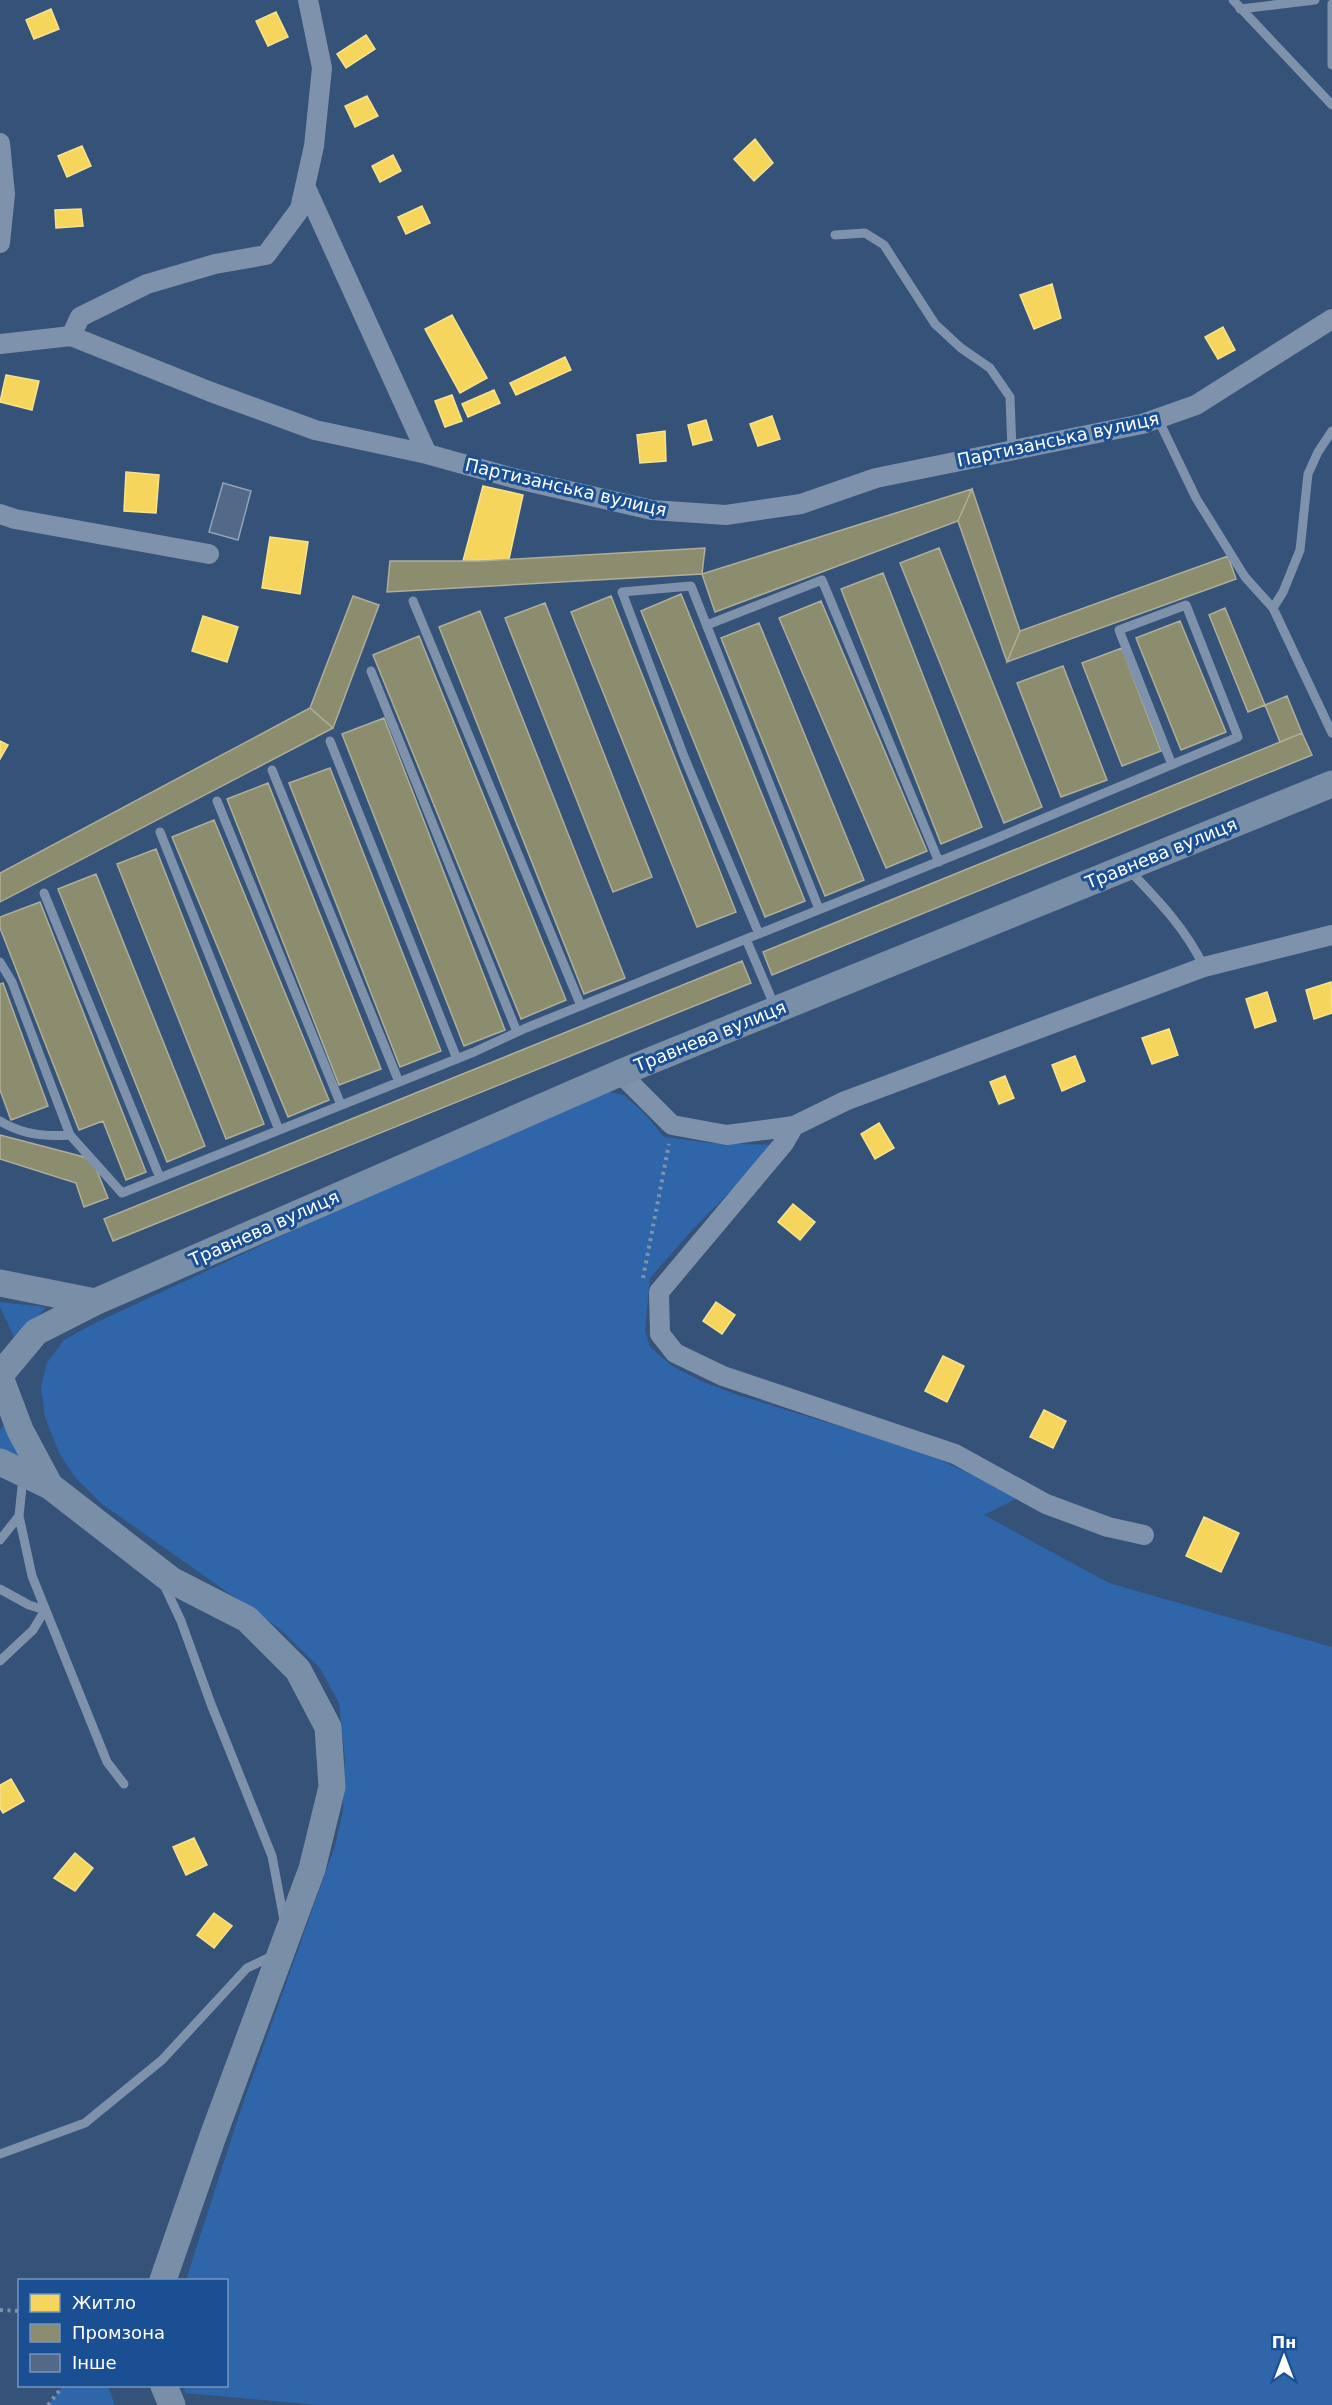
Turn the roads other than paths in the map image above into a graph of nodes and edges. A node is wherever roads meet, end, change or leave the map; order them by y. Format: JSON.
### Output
{"nodes":[{"id":1,"x":308,"y":0,"type":"edge"},
{"id":2,"x":1233,"y":0,"type":"edge"},
{"id":3,"x":1315,"y":0,"type":"edge"},
{"id":4,"x":1332,"y":4,"type":"edge"},
{"id":5,"x":1240,"y":9,"type":"junction"},
{"id":6,"x":1332,"y":65,"type":"edge"},
{"id":7,"x":1332,"y":105,"type":"edge"},
{"id":8,"x":0,"y":143,"type":"edge"},
{"id":9,"x":305,"y":186,"type":"junction"},
{"id":10,"x":835,"y":235,"type":"dead end"},
{"id":11,"x":0,"y":243,"type":"edge"},
{"id":12,"x":1332,"y":319,"type":"edge"},
{"id":13,"x":71,"y":336,"type":"junction"},
{"id":14,"x":0,"y":344,"type":"edge"},
{"id":15,"x":1158,"y":419,"type":"junction"},
{"id":16,"x":1332,"y":431,"type":"edge"},
{"id":17,"x":1012,"y":451,"type":"junction"},
{"id":18,"x":427,"y":454,"type":"junction"},
{"id":19,"x":0,"y":514,"type":"edge"},
{"id":20,"x":209,"y":554,"type":"dead end"},
{"id":21,"x":413,"y":601,"type":"dead end"},
{"id":22,"x":1273,"y":608,"type":"junction"},
{"id":23,"x":707,"y":625,"type":"junction"},
{"id":24,"x":371,"y":671,"type":"dead end"},
{"id":25,"x":1332,"y":733,"type":"edge"},
{"id":26,"x":330,"y":741,"type":"dead end"},
{"id":27,"x":1172,"y":765,"type":"junction"},
{"id":28,"x":272,"y":770,"type":"dead end"},
{"id":29,"x":1332,"y":784,"type":"edge"},
{"id":30,"x":217,"y":801,"type":"dead end"},
{"id":31,"x":160,"y":832,"type":"dead end"},
{"id":32,"x":939,"y":862,"type":"junction"},
{"id":33,"x":1125,"y":867,"type":"junction"},
{"id":34,"x":44,"y":893,"type":"dead end"},
{"id":35,"x":819,"y":909,"type":"junction"},
{"id":36,"x":759,"y":934,"type":"junction"},
{"id":37,"x":1332,"y":935,"type":"edge"},
{"id":38,"x":746,"y":939,"type":"junction"},
{"id":39,"x":0,"y":962,"type":"edge"},
{"id":40,"x":1204,"y":967,"type":"junction"},
{"id":41,"x":581,"y":1006,"type":"junction"},
{"id":42,"x":775,"y":1009,"type":"junction"},
{"id":43,"x":517,"y":1032,"type":"junction"},
{"id":44,"x":457,"y":1059,"type":"junction"},
{"id":45,"x":620,"y":1073,"type":"junction"},
{"id":46,"x":399,"y":1082,"type":"junction"},
{"id":47,"x":341,"y":1106,"type":"junction"},
{"id":48,"x":0,"y":1121,"type":"edge"},
{"id":49,"x":794,"y":1126,"type":"junction"},
{"id":50,"x":279,"y":1130,"type":"junction"},
{"id":51,"x":70,"y":1135,"type":"junction"},
{"id":52,"x":160,"y":1178,"type":"junction"},
{"id":53,"x":0,"y":1283,"type":"edge"},
{"id":54,"x":95,"y":1302,"type":"junction"},
{"id":55,"x":0,"y":1376,"type":"edge"},
{"id":56,"x":12,"y":1467,"type":"edge"},
{"id":57,"x":50,"y":1486,"type":"junction"},
{"id":58,"x":19,"y":1516,"type":"junction"},
{"id":59,"x":1144,"y":1535,"type":"dead end"},
{"id":60,"x":0,"y":1540,"type":"edge"},
{"id":61,"x":171,"y":1580,"type":"junction"},
{"id":62,"x":0,"y":1589,"type":"edge"},
{"id":63,"x":45,"y":1610,"type":"junction"},
{"id":64,"x":0,"y":1661,"type":"edge"},
{"id":65,"x":124,"y":1784,"type":"dead end"},
{"id":66,"x":284,"y":1942,"type":"junction"},
{"id":67,"x":0,"y":2154,"type":"edge"},
{"id":68,"x":163,"y":2279,"type":"edge"},
{"id":69,"x":165,"y":2387,"type":"edge"},
{"id":70,"x":172,"y":2405,"type":"edge"}],
"edges":[{"from":1,"to":9,"type":"street"},
{"from":2,"to":5,"type":"lane"},
{"from":3,"to":5,"type":"lane"},
{"from":4,"to":6,"type":"lane"},
{"from":5,"to":7,"type":"lane"},
{"from":8,"to":11,"type":"street"},
{"from":9,"to":13,"type":"street"},
{"from":9,"to":18,"type":"street"},
{"from":10,"to":17,"type":"lane"},
{"from":12,"to":15,"type":"street","name":"Партизанська вулиця"},
{"from":13,"to":14,"type":"street"},
{"from":13,"to":18,"type":"street","name":"Партизанська вулиця"},
{"from":15,"to":17,"type":"street","name":"Партизанська вулиця"},
{"from":15,"to":22,"type":"lane"},
{"from":16,"to":22,"type":"lane"},
{"from":17,"to":18,"type":"street","name":"Партизанська вулиця"},
{"from":19,"to":20,"type":"street"},
{"from":21,"to":41,"type":"lane"},
{"from":22,"to":25,"type":"lane"},
{"from":23,"to":32,"type":"lane"},
{"from":23,"to":35,"type":"lane"},
{"from":23,"to":36,"type":"lane"},
{"from":24,"to":43,"type":"lane"},
{"from":26,"to":44,"type":"lane"},
{"from":27,"to":27,"type":"lane"},
{"from":27,"to":32,"type":"lane"},
{"from":28,"to":46,"type":"lane"},
{"from":29,"to":33,"type":"street","name":"Травнева вулиця"},
{"from":30,"to":47,"type":"lane"},
{"from":31,"to":50,"type":"lane"},
{"from":32,"to":35,"type":"lane"},
{"from":33,"to":40,"type":"lane"},
{"from":33,"to":42,"type":"street","name":"Травнева вулиця"},
{"from":34,"to":52,"type":"lane"},
{"from":35,"to":36,"type":"lane"},
{"from":36,"to":38,"type":"lane"},
{"from":37,"to":40,"type":"street"},
{"from":38,"to":41,"type":"lane"},
{"from":38,"to":42,"type":"lane"},
{"from":39,"to":51,"type":"lane"},
{"from":40,"to":49,"type":"street"},
{"from":41,"to":43,"type":"lane"},
{"from":42,"to":45,"type":"street","name":"Травнева вулиця"},
{"from":43,"to":44,"type":"lane"},
{"from":44,"to":46,"type":"lane"},
{"from":45,"to":49,"type":"street"},
{"from":45,"to":54,"type":"street","name":"Травнева вулиця"},
{"from":46,"to":47,"type":"lane"},
{"from":47,"to":50,"type":"lane"},
{"from":48,"to":51,"type":"lane"},
{"from":49,"to":59,"type":"street"},
{"from":50,"to":52,"type":"lane"},
{"from":51,"to":52,"type":"lane"},
{"from":53,"to":54,"type":"street"},
{"from":54,"to":55,"type":"street","name":"Травнева вулиця"},
{"from":55,"to":57,"type":"street"},
{"from":56,"to":57,"type":"street"},
{"from":56,"to":58,"type":"lane"},
{"from":57,"to":61,"type":"street"},
{"from":58,"to":60,"type":"lane"},
{"from":58,"to":63,"type":"lane"},
{"from":61,"to":66,"type":"lane"},
{"from":61,"to":66,"type":"street"},
{"from":62,"to":63,"type":"lane"},
{"from":63,"to":64,"type":"lane"},
{"from":63,"to":65,"type":"lane"},
{"from":66,"to":67,"type":"lane"},
{"from":66,"to":68,"type":"street"},
{"from":69,"to":70,"type":"street"}]}
